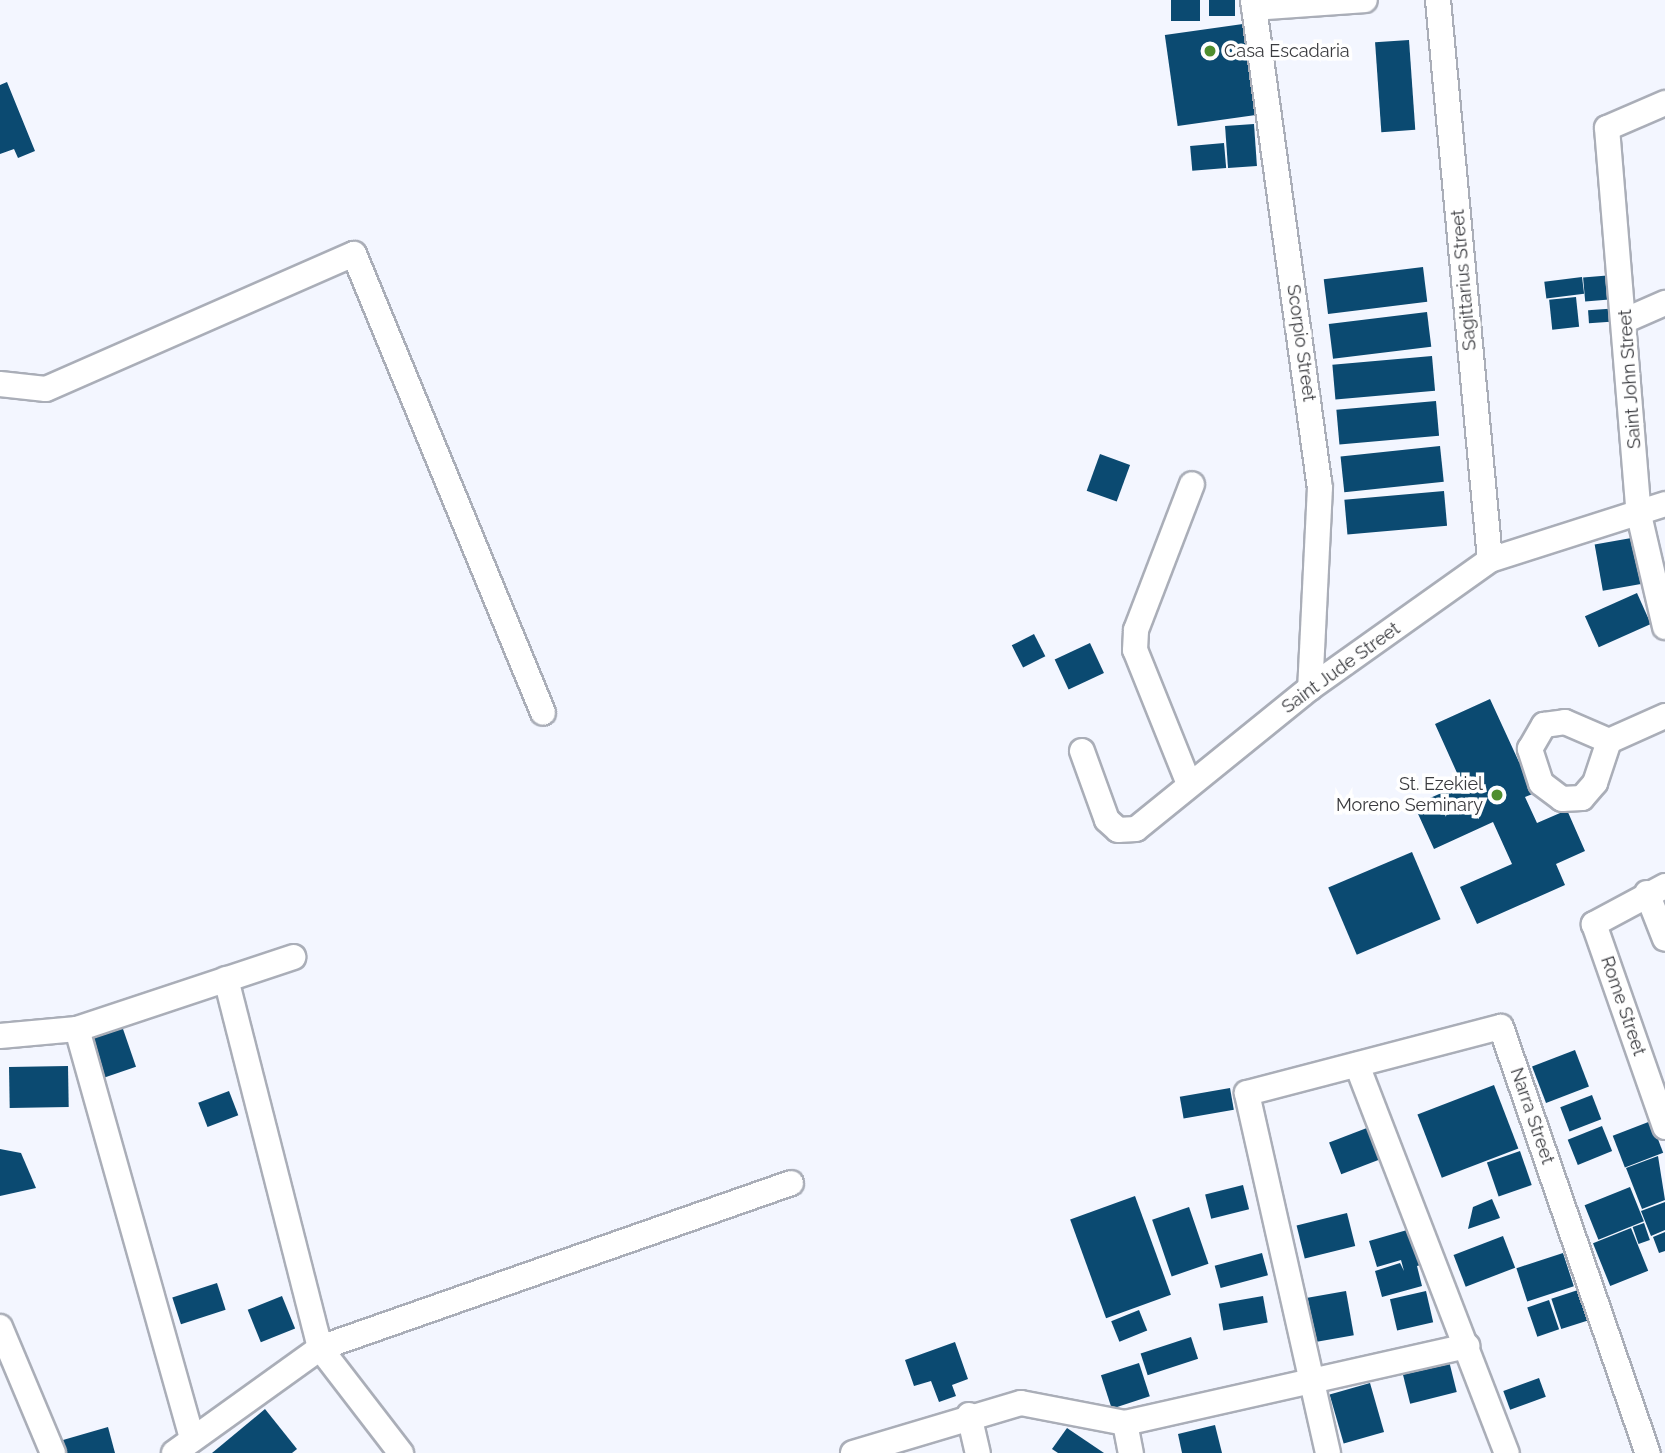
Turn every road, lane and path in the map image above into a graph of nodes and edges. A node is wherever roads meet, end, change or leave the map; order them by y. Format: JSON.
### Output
{"nodes":[{"id":1,"x":1365,"y":0,"type":"edge"},
{"id":2,"x":1438,"y":0,"type":"edge"},
{"id":3,"x":1254,"y":4,"type":"edge"},
{"id":4,"x":1665,"y":103,"type":"edge"},
{"id":5,"x":1665,"y":303,"type":"edge"},
{"id":6,"x":1626,"y":320,"type":"junction"},
{"id":7,"x":0,"y":384,"type":"edge"},
{"id":8,"x":1192,"y":484,"type":"dead end"},
{"id":9,"x":1665,"y":504,"type":"edge"},
{"id":10,"x":1639,"y":515,"type":"junction"},
{"id":11,"x":1490,"y":560,"type":"junction"},
{"id":12,"x":1665,"y":627,"type":"edge"},
{"id":13,"x":1310,"y":688,"type":"junction"},
{"id":14,"x":543,"y":713,"type":"dead end"},
{"id":15,"x":1665,"y":716,"type":"edge"},
{"id":16,"x":1609,"y":741,"type":"dead end"},
{"id":17,"x":1082,"y":751,"type":"dead end"},
{"id":18,"x":1189,"y":784,"type":"junction"},
{"id":19,"x":1656,"y":889,"type":"edge"},
{"id":20,"x":1665,"y":939,"type":"edge"},
{"id":21,"x":293,"y":957,"type":"dead end"},
{"id":22,"x":226,"y":979,"type":"junction"},
{"id":23,"x":77,"y":1029,"type":"junction"},
{"id":24,"x":0,"y":1036,"type":"edge"},
{"id":25,"x":1357,"y":1065,"type":"junction"},
{"id":26,"x":1665,"y":1127,"type":"edge"},
{"id":27,"x":791,"y":1183,"type":"dead end"},
{"id":28,"x":0,"y":1327,"type":"edge"},
{"id":29,"x":1467,"y":1346,"type":"junction"},
{"id":30,"x":320,"y":1348,"type":"junction"},
{"id":31,"x":1308,"y":1384,"type":"junction"},
{"id":32,"x":969,"y":1415,"type":"junction"},
{"id":33,"x":1125,"y":1423,"type":"junction"},
{"id":34,"x":183,"y":1445,"type":"edge"},
{"id":35,"x":53,"y":1453,"type":"edge"},
{"id":36,"x":401,"y":1453,"type":"edge"},
{"id":37,"x":853,"y":1453,"type":"edge"},
{"id":38,"x":978,"y":1453,"type":"edge"},
{"id":39,"x":1131,"y":1453,"type":"edge"},
{"id":40,"x":1328,"y":1453,"type":"edge"},
{"id":41,"x":1507,"y":1453,"type":"edge"},
{"id":42,"x":1648,"y":1453,"type":"edge"}],
"edges":[{"from":1,"to":3,"type":"street"},
{"from":2,"to":11,"type":"street","name":"Sagittarius Street"},
{"from":3,"to":13,"type":"street","name":"Scorpio Street"},
{"from":4,"to":6,"type":"street","name":"Saint John Street"},
{"from":5,"to":6,"type":"street"},
{"from":6,"to":10,"type":"street","name":"Saint John Street"},
{"from":7,"to":14,"type":"street"},
{"from":8,"to":18,"type":"street"},
{"from":9,"to":10,"type":"street","name":"Saint Jude Street"},
{"from":10,"to":11,"type":"street","name":"Saint Jude Street"},
{"from":10,"to":12,"type":"street","name":"Saint John Street"},
{"from":11,"to":13,"type":"street","name":"Saint Jude Street"},
{"from":13,"to":18,"type":"street","name":"Saint Jude Street"},
{"from":15,"to":16,"type":"street"},
{"from":17,"to":18,"type":"street","name":"Saint Jude Street"},
{"from":19,"to":20,"type":"street"},
{"from":19,"to":26,"type":"street","name":"Rome Street"},
{"from":21,"to":22,"type":"street"},
{"from":22,"to":23,"type":"street"},
{"from":22,"to":30,"type":"street"},
{"from":23,"to":24,"type":"street"},
{"from":23,"to":34,"type":"street"},
{"from":25,"to":29,"type":"street"},
{"from":25,"to":31,"type":"street","name":"Narra Street"},
{"from":25,"to":42,"type":"street","name":"Narra Street"},
{"from":27,"to":30,"type":"street"},
{"from":28,"to":35,"type":"street"},
{"from":29,"to":31,"type":"street"},
{"from":29,"to":41,"type":"street"},
{"from":30,"to":34,"type":"street"},
{"from":30,"to":36,"type":"street"},
{"from":31,"to":33,"type":"street"},
{"from":31,"to":40,"type":"street"},
{"from":32,"to":33,"type":"street"},
{"from":32,"to":37,"type":"street"},
{"from":32,"to":38,"type":"street"},
{"from":33,"to":39,"type":"street"}]}
